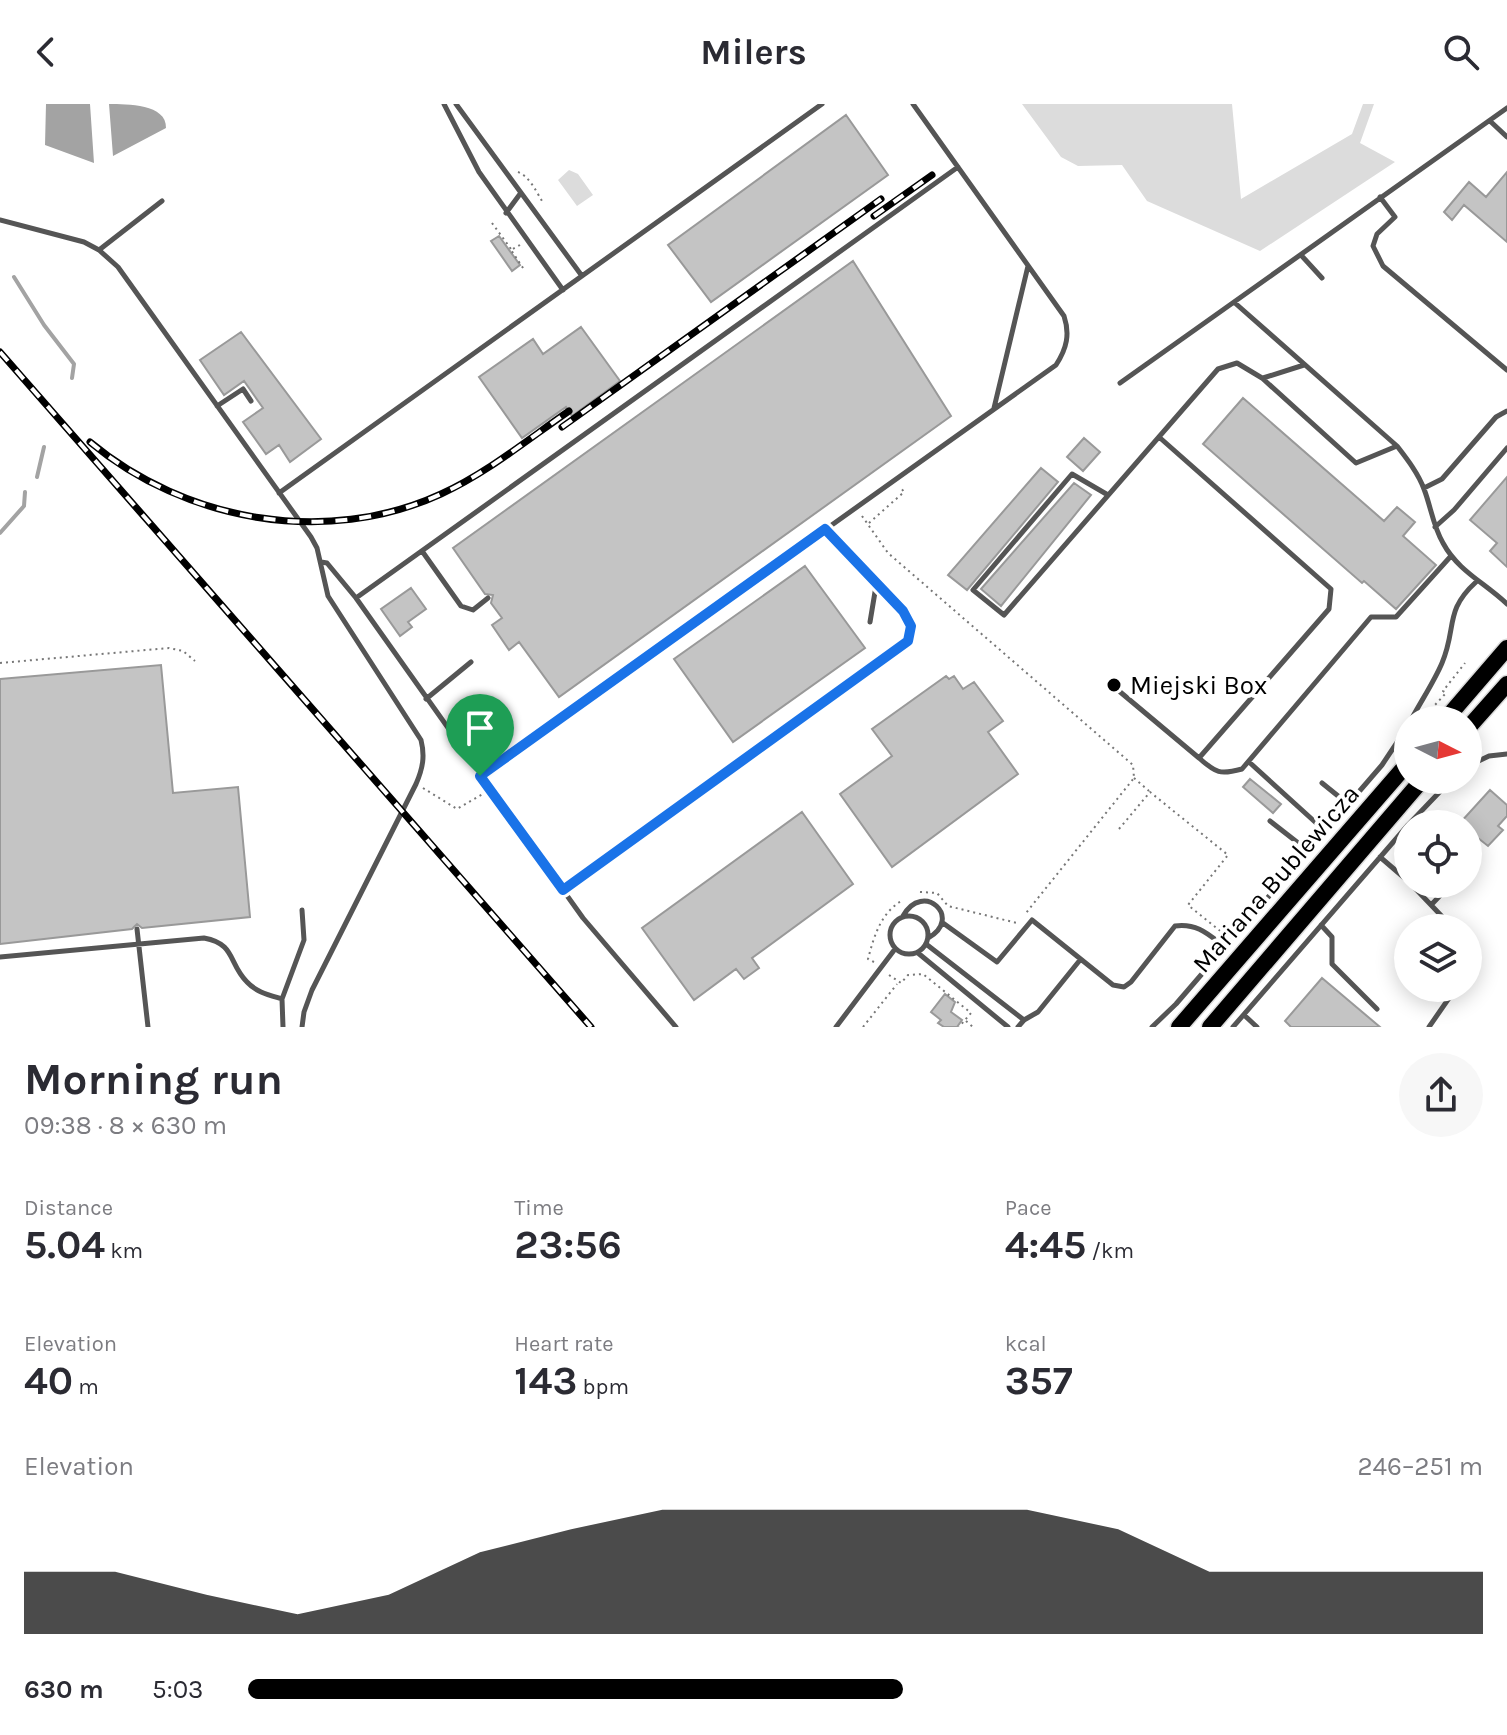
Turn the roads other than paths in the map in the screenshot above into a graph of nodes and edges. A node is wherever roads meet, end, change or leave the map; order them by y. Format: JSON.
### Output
{"nodes":[{"id":1,"x":444,"y":104,"type":"edge"},
{"id":2,"x":456,"y":104,"type":"edge"},
{"id":3,"x":822,"y":104,"type":"edge"},
{"id":4,"x":913,"y":104,"type":"edge"},
{"id":5,"x":811,"y":107,"type":"edge"},
{"id":6,"x":1507,"y":108,"type":"edge"},
{"id":7,"x":1490,"y":121,"type":"junction"},
{"id":8,"x":1507,"y":137,"type":"edge"},
{"id":9,"x":958,"y":167,"type":"junction"},
{"id":10,"x":520,"y":194,"type":"junction"},
{"id":11,"x":1380,"y":197,"type":"junction"},
{"id":12,"x":162,"y":201,"type":"dead end"},
{"id":13,"x":506,"y":213,"type":"junction"},
{"id":14,"x":0,"y":220,"type":"edge"},
{"id":15,"x":99,"y":250,"type":"junction"},
{"id":16,"x":1301,"y":255,"type":"junction"},
{"id":17,"x":1028,"y":265,"type":"junction"},
{"id":18,"x":582,"y":276,"type":"junction"},
{"id":19,"x":1322,"y":278,"type":"dead end"},
{"id":20,"x":563,"y":290,"type":"junction"},
{"id":21,"x":1235,"y":303,"type":"junction"},
{"id":22,"x":1304,"y":365,"type":"junction"},
{"id":23,"x":1507,"y":370,"type":"edge"},
{"id":24,"x":1262,"y":378,"type":"junction"},
{"id":25,"x":1120,"y":383,"type":"dead end"},
{"id":26,"x":251,"y":401,"type":"dead end"},
{"id":27,"x":217,"y":406,"type":"junction"},
{"id":28,"x":994,"y":409,"type":"junction"},
{"id":29,"x":1507,"y":411,"type":"edge"},
{"id":30,"x":1159,"y":437,"type":"junction"},
{"id":31,"x":1397,"y":446,"type":"junction"},
{"id":32,"x":1507,"y":448,"type":"edge"},
{"id":33,"x":1424,"y":488,"type":"junction"},
{"id":34,"x":279,"y":493,"type":"junction"},
{"id":35,"x":1108,"y":495,"type":"junction"},
{"id":36,"x":1435,"y":527,"type":"junction"},
{"id":37,"x":825,"y":529,"type":"junction"},
{"id":38,"x":422,"y":551,"type":"junction"},
{"id":39,"x":1451,"y":556,"type":"junction"},
{"id":40,"x":321,"y":562,"type":"junction"},
{"id":41,"x":1476,"y":582,"type":"junction"},
{"id":42,"x":876,"y":585,"type":"junction"},
{"id":43,"x":356,"y":598,"type":"junction"},
{"id":44,"x":488,"y":598,"type":"dead end"},
{"id":45,"x":1507,"y":604,"type":"edge"},
{"id":46,"x":870,"y":622,"type":"dead end"},
{"id":47,"x":1507,"y":648,"type":"edge"},
{"id":48,"x":471,"y":662,"type":"dead end"},
{"id":49,"x":1507,"y":684,"type":"edge"},
{"id":50,"x":1119,"y":691,"type":"dead end"},
{"id":51,"x":426,"y":699,"type":"junction"},
{"id":52,"x":1419,"y":706,"type":"edge"},
{"id":53,"x":1457,"y":706,"type":"edge"},
{"id":54,"x":1482,"y":712,"type":"edge"},
{"id":55,"x":1394,"y":747,"type":"edge"},
{"id":56,"x":1507,"y":754,"type":"edge"},
{"id":57,"x":1199,"y":758,"type":"junction"},
{"id":58,"x":1482,"y":759,"type":"edge"},
{"id":59,"x":1249,"y":762,"type":"junction"},
{"id":60,"x":480,"y":776,"type":"junction"},
{"id":61,"x":1394,"y":779,"type":"edge"},
{"id":62,"x":1322,"y":783,"type":"dead end"},
{"id":63,"x":1410,"y":794,"type":"edge"},
{"id":64,"x":1437,"y":794,"type":"edge"},
{"id":65,"x":1348,"y":804,"type":"junction"},
{"id":66,"x":1422,"y":810,"type":"edge"},
{"id":67,"x":1270,"y":821,"type":"dead end"},
{"id":68,"x":1325,"y":831,"type":"junction"},
{"id":69,"x":1394,"y":840,"type":"edge"},
{"id":70,"x":1302,"y":846,"type":"dead end"},
{"id":71,"x":1380,"y":857,"type":"junction"},
{"id":72,"x":1394,"y":869,"type":"edge"},
{"id":73,"x":563,"y":890,"type":"junction"},
{"id":74,"x":1426,"y":898,"type":"edge"},
{"id":75,"x":1438,"y":898,"type":"edge"},
{"id":76,"x":1432,"y":904,"type":"junction"},
{"id":77,"x":302,"y":910,"type":"dead end"},
{"id":78,"x":1441,"y":914,"type":"edge"},
{"id":79,"x":903,"y":916,"type":"junction"},
{"id":80,"x":943,"y":923,"type":"junction"},
{"id":81,"x":1321,"y":925,"type":"junction"},
{"id":82,"x":137,"y":929,"type":"dead end"},
{"id":83,"x":927,"y":941,"type":"junction"},
{"id":84,"x":139,"y":943,"type":"junction"},
{"id":85,"x":1225,"y":947,"type":"junction"},
{"id":86,"x":895,"y":949,"type":"junction"},
{"id":87,"x":918,"y":953,"type":"junction"},
{"id":88,"x":0,"y":957,"type":"edge"},
{"id":89,"x":1081,"y":959,"type":"junction"},
{"id":90,"x":282,"y":999,"type":"junction"},
{"id":91,"x":1446,"y":1002,"type":"edge"},
{"id":92,"x":1377,"y":1009,"type":"dead end"},
{"id":93,"x":1244,"y":1015,"type":"junction"},
{"id":94,"x":1024,"y":1020,"type":"junction"},
{"id":95,"x":148,"y":1027,"type":"edge"},
{"id":96,"x":283,"y":1027,"type":"edge"},
{"id":97,"x":302,"y":1027,"type":"edge"},
{"id":98,"x":676,"y":1027,"type":"edge"},
{"id":99,"x":836,"y":1027,"type":"edge"},
{"id":100,"x":1008,"y":1027,"type":"edge"},
{"id":101,"x":1018,"y":1027,"type":"edge"},
{"id":102,"x":1152,"y":1027,"type":"edge"},
{"id":103,"x":1179,"y":1027,"type":"edge"},
{"id":104,"x":1210,"y":1027,"type":"edge"},
{"id":105,"x":1233,"y":1027,"type":"edge"},
{"id":106,"x":1257,"y":1027,"type":"edge"},
{"id":107,"x":1429,"y":1027,"type":"edge"}],
"edges":[{"from":1,"to":13,"type":"lane"},
{"from":2,"to":10,"type":"lane"},
{"from":3,"to":5,"type":"lane"},
{"from":4,"to":9,"type":"lane"},
{"from":5,"to":18,"type":"lane"},
{"from":6,"to":7,"type":"lane"},
{"from":7,"to":8,"type":"lane"},
{"from":7,"to":11,"type":"lane"},
{"from":9,"to":17,"type":"lane"},
{"from":9,"to":38,"type":"lane"},
{"from":10,"to":13,"type":"lane"},
{"from":10,"to":18,"type":"lane"},
{"from":11,"to":16,"type":"lane"},
{"from":11,"to":23,"type":"lane"},
{"from":12,"to":15,"type":"lane"},
{"from":13,"to":20,"type":"lane"},
{"from":14,"to":15,"type":"lane"},
{"from":15,"to":27,"type":"lane"},
{"from":16,"to":19,"type":"lane"},
{"from":16,"to":21,"type":"lane"},
{"from":17,"to":28,"type":"lane"},
{"from":17,"to":28,"type":"lane"},
{"from":18,"to":20,"type":"lane"},
{"from":20,"to":34,"type":"lane"},
{"from":21,"to":22,"type":"lane"},
{"from":21,"to":25,"type":"lane"},
{"from":22,"to":24,"type":"lane"},
{"from":22,"to":31,"type":"lane"},
{"from":24,"to":30,"type":"lane"},
{"from":24,"to":31,"type":"lane"},
{"from":26,"to":27,"type":"lane"},
{"from":27,"to":34,"type":"lane"},
{"from":28,"to":37,"type":"lane"},
{"from":29,"to":33,"type":"lane"},
{"from":30,"to":35,"type":"lane"},
{"from":30,"to":57,"type":"lane"},
{"from":31,"to":33,"type":"lane"},
{"from":32,"to":36,"type":"lane"},
{"from":33,"to":36,"type":"lane"},
{"from":34,"to":40,"type":"lane"},
{"from":35,"to":35,"type":"lane"},
{"from":36,"to":39,"type":"lane"},
{"from":37,"to":42,"type":"lane"},
{"from":37,"to":60,"type":"lane"},
{"from":38,"to":43,"type":"lane"},
{"from":38,"to":44,"type":"lane"},
{"from":39,"to":41,"type":"lane"},
{"from":39,"to":59,"type":"lane"},
{"from":40,"to":43,"type":"lane"},
{"from":40,"to":97,"type":"lane"},
{"from":41,"to":45,"type":"lane"},
{"from":41,"to":52,"type":"lane"},
{"from":42,"to":46,"type":"lane"},
{"from":42,"to":73,"type":"lane"},
{"from":43,"to":51,"type":"lane"},
{"from":47,"to":53,"type":"main road"},
{"from":48,"to":51,"type":"lane"},
{"from":49,"to":54,"type":"main road"},
{"from":50,"to":57,"type":"lane"},
{"from":51,"to":60,"type":"lane"},
{"from":55,"to":65,"type":"lane"},
{"from":56,"to":58,"type":"lane"},
{"from":57,"to":59,"type":"lane"},
{"from":59,"to":68,"type":"lane"},
{"from":60,"to":73,"type":"lane"},
{"from":61,"to":103,"type":"main road","name":"Mariana Bublewicza"},
{"from":62,"to":65,"type":"lane"},
{"from":63,"to":104,"type":"main road","name":"Mariana Bublewicza"},
{"from":64,"to":66,"type":"lane"},
{"from":65,"to":68,"type":"lane"},
{"from":67,"to":70,"type":"lane"},
{"from":68,"to":85,"type":"lane"},
{"from":69,"to":71,"type":"lane"},
{"from":71,"to":72,"type":"lane"},
{"from":71,"to":81,"type":"lane"},
{"from":73,"to":98,"type":"lane"},
{"from":74,"to":76,"type":"lane"},
{"from":75,"to":76,"type":"lane"},
{"from":76,"to":78,"type":"lane"},
{"from":77,"to":90,"type":"lane"},
{"from":79,"to":80,"type":"lane"},
{"from":79,"to":83,"type":"lane"},
{"from":79,"to":86,"type":"lane"},
{"from":80,"to":83,"type":"lane"},
{"from":80,"to":89,"type":"lane"},
{"from":81,"to":92,"type":"lane"},
{"from":81,"to":93,"type":"lane"},
{"from":82,"to":84,"type":"lane"},
{"from":83,"to":87,"type":"lane"},
{"from":83,"to":94,"type":"lane"},
{"from":84,"to":88,"type":"lane"},
{"from":84,"to":90,"type":"lane"},
{"from":84,"to":95,"type":"lane"},
{"from":85,"to":89,"type":"lane"},
{"from":85,"to":102,"type":"lane"},
{"from":86,"to":87,"type":"lane"},
{"from":86,"to":99,"type":"lane"},
{"from":87,"to":100,"type":"lane"},
{"from":89,"to":94,"type":"lane"},
{"from":90,"to":96,"type":"lane"},
{"from":91,"to":107,"type":"lane"},
{"from":93,"to":105,"type":"lane"},
{"from":93,"to":106,"type":"lane"},
{"from":94,"to":101,"type":"lane"}]}
